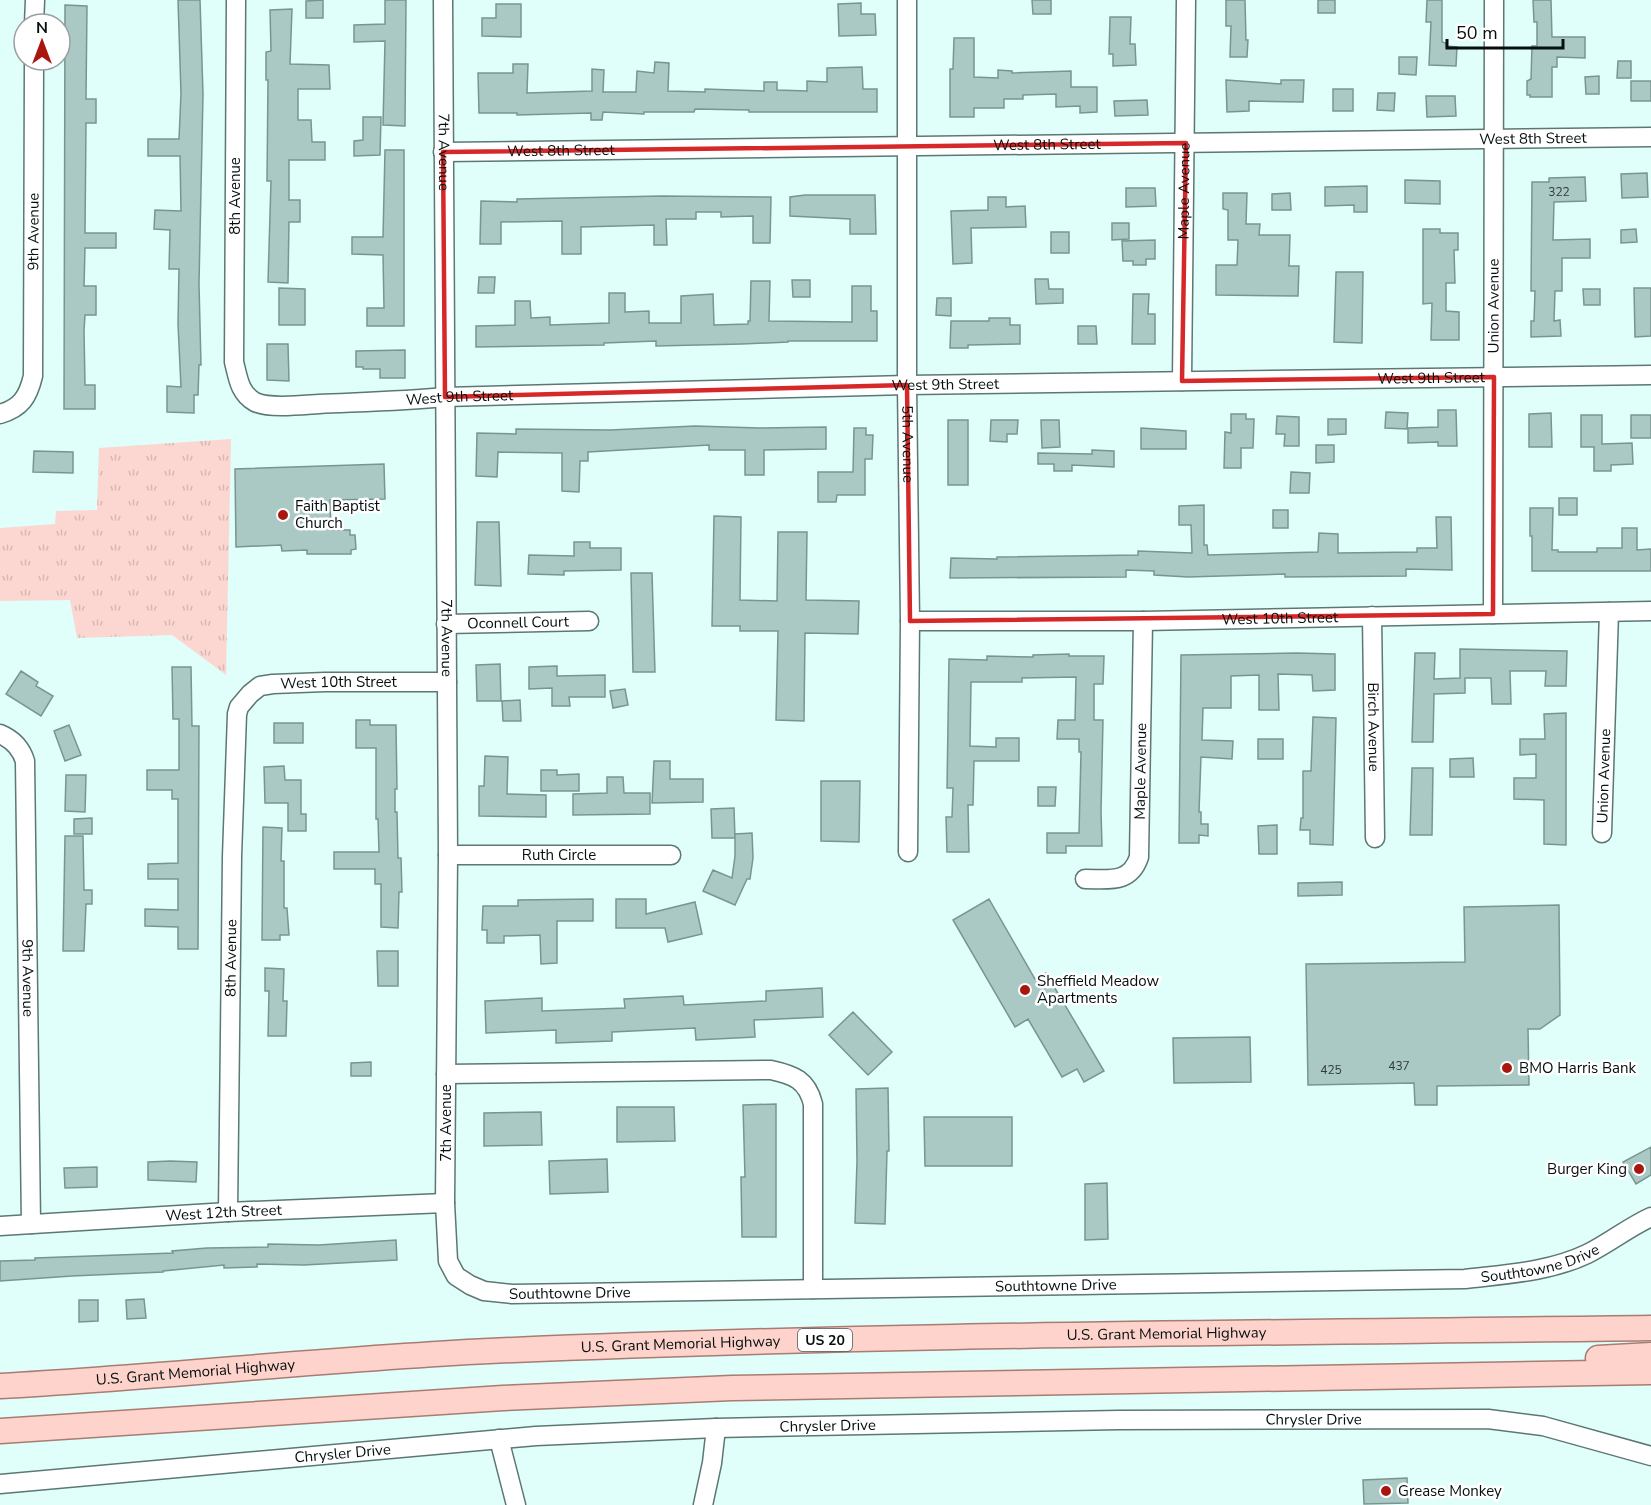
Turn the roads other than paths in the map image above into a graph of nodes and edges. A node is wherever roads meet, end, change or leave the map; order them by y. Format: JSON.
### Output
{"nodes":[{"id":1,"x":236,"y":0,"type":"edge"},
{"id":2,"x":442,"y":0,"type":"edge"},
{"id":3,"x":907,"y":0,"type":"edge"},
{"id":4,"x":1186,"y":0,"type":"edge"},
{"id":5,"x":1494,"y":0,"type":"edge"},
{"id":6,"x":34,"y":72,"type":"edge"},
{"id":7,"x":1651,"y":137,"type":"edge"},
{"id":8,"x":1494,"y":139,"type":"junction"},
{"id":9,"x":1186,"y":143,"type":"junction"},
{"id":10,"x":908,"y":148,"type":"junction"},
{"id":11,"x":443,"y":152,"type":"junction"},
{"id":12,"x":1651,"y":375,"type":"edge"},
{"id":13,"x":1494,"y":377,"type":"junction"},
{"id":14,"x":1182,"y":381,"type":"junction"},
{"id":15,"x":907,"y":385,"type":"junction"},
{"id":16,"x":243,"y":391,"type":"joint"},
{"id":17,"x":445,"y":397,"type":"junction"},
{"id":18,"x":0,"y":414,"type":"edge"},
{"id":19,"x":1651,"y":611,"type":"edge"},
{"id":20,"x":1609,"y":612,"type":"junction"},
{"id":21,"x":1493,"y":614,"type":"junction"},
{"id":22,"x":1372,"y":616,"type":"junction"},
{"id":23,"x":589,"y":621,"type":"dead end"},
{"id":24,"x":910,"y":621,"type":"junction"},
{"id":25,"x":1143,"y":621,"type":"junction"},
{"id":26,"x":446,"y":624,"type":"junction"},
{"id":27,"x":447,"y":682,"type":"junction"},
{"id":28,"x":239,"y":707,"type":"joint"},
{"id":29,"x":5,"y":736,"type":"edge"},
{"id":30,"x":1602,"y":833,"type":"dead end"},
{"id":31,"x":1375,"y":838,"type":"dead end"},
{"id":32,"x":908,"y":852,"type":"dead end"},
{"id":33,"x":448,"y":855,"type":"junction"},
{"id":34,"x":671,"y":855,"type":"dead end"},
{"id":35,"x":1085,"y":879,"type":"dead end"},
{"id":36,"x":446,"y":1074,"type":"junction"},
{"id":37,"x":445,"y":1203,"type":"junction"},
{"id":38,"x":228,"y":1212,"type":"junction"},
{"id":39,"x":1651,"y":1216,"type":"edge"},
{"id":40,"x":31,"y":1224,"type":"junction"},
{"id":41,"x":0,"y":1226,"type":"edge"},
{"id":42,"x":454,"y":1272,"type":"joint"},
{"id":43,"x":813,"y":1289,"type":"junction"},
{"id":44,"x":1651,"y":1328,"type":"edge"},
{"id":45,"x":1651,"y":1355,"type":"edge"},
{"id":46,"x":1651,"y":1372,"type":"edge"},
{"id":47,"x":1429,"y":1375,"type":"junction"},
{"id":48,"x":0,"y":1386,"type":"edge"},
{"id":49,"x":716,"y":1428,"type":"junction"},
{"id":50,"x":0,"y":1431,"type":"edge"},
{"id":51,"x":499,"y":1439,"type":"junction"},
{"id":52,"x":1651,"y":1456,"type":"edge"},
{"id":53,"x":0,"y":1484,"type":"edge"},
{"id":54,"x":516,"y":1505,"type":"edge"},
{"id":55,"x":703,"y":1505,"type":"edge"}],
"edges":[{"from":1,"to":16,"type":"street","name":"8th Avenue"},
{"from":2,"to":11,"type":"street","name":"7th Avenue"},
{"from":3,"to":10,"type":"street","name":"5th Avenue"},
{"from":4,"to":9,"type":"street","name":"Maple Avenue"},
{"from":5,"to":8,"type":"street","name":"Union Avenue"},
{"from":6,"to":18,"type":"street","name":"9th Avenue"},
{"from":7,"to":8,"type":"street","name":"West 8th Street"},
{"from":8,"to":9,"type":"street","name":"West 8th Street"},
{"from":8,"to":13,"type":"street","name":"Union Avenue"},
{"from":9,"to":10,"type":"street","name":"West 8th Street"},
{"from":9,"to":14,"type":"street","name":"Maple Avenue"},
{"from":10,"to":11,"type":"street","name":"West 8th Street"},
{"from":10,"to":15,"type":"street","name":"5th Avenue"},
{"from":11,"to":17,"type":"street","name":"7th Avenue"},
{"from":12,"to":13,"type":"street","name":"West 9th Street"},
{"from":13,"to":14,"type":"street","name":"West 9th Street"},
{"from":13,"to":21,"type":"street","name":"Union Avenue"},
{"from":14,"to":15,"type":"street","name":"West 9th Street"},
{"from":15,"to":17,"type":"street","name":"West 9th Street"},
{"from":15,"to":24,"type":"street","name":"5th Avenue"},
{"from":16,"to":17,"type":"street","name":"West 9th Street"},
{"from":17,"to":26,"type":"street","name":"7th Avenue"},
{"from":19,"to":20,"type":"street","name":"West 10th Street"},
{"from":20,"to":21,"type":"street","name":"West 10th Street"},
{"from":20,"to":30,"type":"street","name":"Union Avenue"},
{"from":21,"to":22,"type":"street","name":"West 10th Street"},
{"from":22,"to":25,"type":"street","name":"West 10th Street"},
{"from":22,"to":31,"type":"street","name":"Birch Avenue"},
{"from":23,"to":26,"type":"street","name":"Oconnell Court"},
{"from":24,"to":25,"type":"street","name":"West 10th Street"},
{"from":24,"to":32,"type":"street","name":"5th Avenue"},
{"from":25,"to":35,"type":"street","name":"Maple Avenue"},
{"from":26,"to":27,"type":"street","name":"7th Avenue"},
{"from":27,"to":28,"type":"street","name":"West 10th Street"},
{"from":27,"to":33,"type":"street","name":"7th Avenue"},
{"from":28,"to":38,"type":"street","name":"8th Avenue"},
{"from":29,"to":40,"type":"street","name":"9th Avenue"},
{"from":33,"to":34,"type":"street","name":"Ruth Circle"},
{"from":33,"to":36,"type":"street","name":"7th Avenue"},
{"from":36,"to":37,"type":"street","name":"7th Avenue"},
{"from":36,"to":43,"type":"street"},
{"from":37,"to":38,"type":"street","name":"West 12th Street"},
{"from":37,"to":42,"type":"street","name":"7th Avenue"},
{"from":38,"to":40,"type":"street","name":"West 12th Street"},
{"from":39,"to":43,"type":"street","name":"Southtowne Drive"},
{"from":40,"to":41,"type":"street","name":"West 12th Street"},
{"from":42,"to":43,"type":"street","name":"Southtowne Drive"},
{"from":44,"to":48,"type":"main road","name":"U.S. Grant Memorial Highway","number":"US 20"},
{"from":45,"to":47,"type":"main road"},
{"from":46,"to":47,"type":"main road"},
{"from":47,"to":50,"type":"main road"},
{"from":49,"to":51,"type":"street","name":"Chrysler Drive"},
{"from":49,"to":52,"type":"street","name":"Chrysler Drive"},
{"from":49,"to":55,"type":"street"},
{"from":51,"to":53,"type":"street","name":"Chrysler Drive"},
{"from":51,"to":54,"type":"street"}]}
